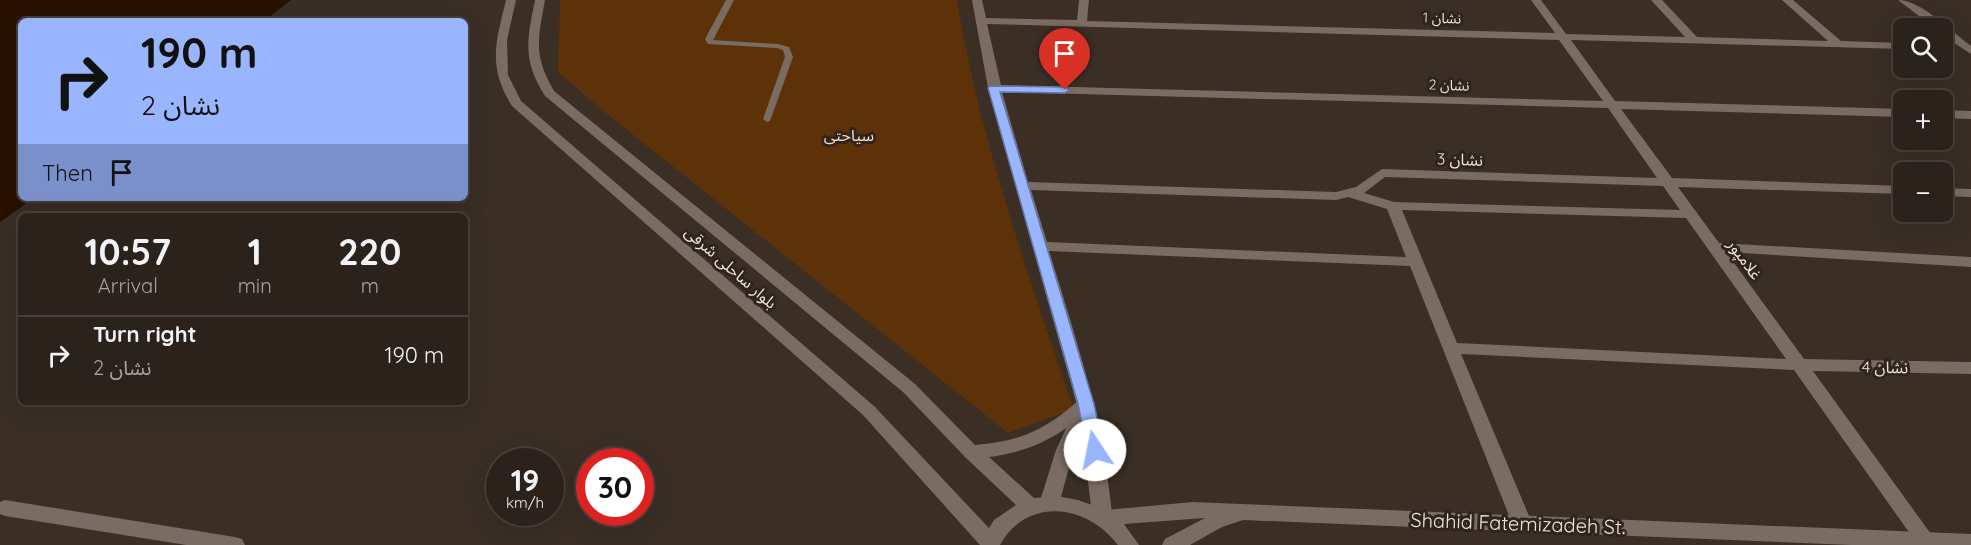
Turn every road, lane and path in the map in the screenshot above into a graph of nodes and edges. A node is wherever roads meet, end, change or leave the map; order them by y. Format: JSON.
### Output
{"nodes":[{"id":1,"x":511,"y":0,"type":"edge"},
{"id":2,"x":540,"y":0,"type":"edge"},
{"id":3,"x":730,"y":0,"type":"edge"},
{"id":4,"x":977,"y":0,"type":"edge"},
{"id":5,"x":1084,"y":0,"type":"edge"},
{"id":6,"x":1536,"y":0,"type":"edge"},
{"id":7,"x":1656,"y":0,"type":"edge"},
{"id":8,"x":1787,"y":0,"type":"edge"},
{"id":9,"x":1903,"y":0,"type":"edge"},
{"id":10,"x":1927,"y":18,"type":"edge"},
{"id":11,"x":980,"y":21,"type":"junction"},
{"id":12,"x":1082,"y":24,"type":"junction"},
{"id":13,"x":1563,"y":37,"type":"junction"},
{"id":14,"x":1953,"y":37,"type":"edge"},
{"id":15,"x":1694,"y":40,"type":"junction"},
{"id":16,"x":1838,"y":44,"type":"junction"},
{"id":17,"x":1893,"y":46,"type":"edge"},
{"id":18,"x":1953,"y":48,"type":"edge"},
{"id":19,"x":1969,"y":49,"type":"edge"},
{"id":20,"x":994,"y":88,"type":"junction"},
{"id":21,"x":1612,"y":105,"type":"junction"},
{"id":22,"x":1893,"y":113,"type":"edge"},
{"id":23,"x":1953,"y":114,"type":"edge"},
{"id":24,"x":1971,"y":115,"type":"edge"},
{"id":25,"x":767,"y":119,"type":"dead end"},
{"id":26,"x":1668,"y":183,"type":"junction"},
{"id":27,"x":1022,"y":186,"type":"junction"},
{"id":28,"x":1893,"y":190,"type":"edge"},
{"id":29,"x":1953,"y":192,"type":"edge"},
{"id":30,"x":1971,"y":193,"type":"edge"},
{"id":31,"x":1351,"y":194,"type":"junction"},
{"id":32,"x":1393,"y":206,"type":"junction"},
{"id":33,"x":1691,"y":214,"type":"junction"},
{"id":34,"x":1040,"y":246,"type":"junction"},
{"id":35,"x":1714,"y":247,"type":"junction"},
{"id":36,"x":1416,"y":262,"type":"junction"},
{"id":37,"x":1971,"y":262,"type":"edge"},
{"id":38,"x":1452,"y":348,"type":"junction"},
{"id":39,"x":1799,"y":365,"type":"junction"},
{"id":40,"x":1971,"y":368,"type":"edge"},
{"id":41,"x":1086,"y":404,"type":"junction"},
{"id":42,"x":971,"y":452,"type":"junction"},
{"id":43,"x":1040,"y":506,"type":"junction"},
{"id":44,"x":5,"y":508,"type":"dead end"},
{"id":45,"x":1245,"y":512,"type":"junction"},
{"id":46,"x":1104,"y":516,"type":"junction"},
{"id":47,"x":1522,"y":523,"type":"junction"},
{"id":48,"x":1927,"y":542,"type":"edge"},
{"id":49,"x":1971,"y":542,"type":"edge"},
{"id":50,"x":990,"y":544,"type":"edge"},
{"id":51,"x":235,"y":545,"type":"edge"},
{"id":52,"x":1129,"y":545,"type":"edge"},
{"id":53,"x":1172,"y":545,"type":"edge"}],
"edges":[{"from":1,"to":50,"type":"street","name":"بلوار ساحلی شرقی"},
{"from":2,"to":42,"type":"street","name":"بلوار ساحلی شرقی"},
{"from":3,"to":25,"type":"lane"},
{"from":4,"to":11,"type":"street"},
{"from":5,"to":12,"type":"street"},
{"from":6,"to":13,"type":"street","name":"غلامپور"},
{"from":7,"to":15,"type":"street"},
{"from":8,"to":16,"type":"street"},
{"from":9,"to":10,"type":"street"},
{"from":11,"to":12,"type":"street","name":"نشان 1"},
{"from":11,"to":20,"type":"street"},
{"from":12,"to":13,"type":"street","name":"نشان 1"},
{"from":13,"to":15,"type":"street","name":"نشان 1"},
{"from":13,"to":21,"type":"street","name":"غلامپور"},
{"from":14,"to":19,"type":"street"},
{"from":15,"to":16,"type":"street","name":"نشان 1"},
{"from":16,"to":17,"type":"street","name":"نشان 1"},
{"from":18,"to":19,"type":"street"},
{"from":20,"to":21,"type":"street","name":"نشان 2"},
{"from":20,"to":27,"type":"street"},
{"from":21,"to":22,"type":"street","name":"نشان 2"},
{"from":21,"to":26,"type":"street","name":"غلامپور"},
{"from":23,"to":24,"type":"street"},
{"from":26,"to":28,"type":"street","name":"نشان 3"},
{"from":26,"to":31,"type":"street","name":"نشان 3"},
{"from":26,"to":33,"type":"street","name":"غلامپور"},
{"from":27,"to":31,"type":"street","name":"نشان 3"},
{"from":27,"to":34,"type":"street"},
{"from":29,"to":30,"type":"street"},
{"from":31,"to":32,"type":"street"},
{"from":32,"to":33,"type":"street"},
{"from":32,"to":36,"type":"street"},
{"from":33,"to":35,"type":"street","name":"غلامپور"},
{"from":34,"to":36,"type":"street"},
{"from":34,"to":41,"type":"street"},
{"from":35,"to":37,"type":"street"},
{"from":35,"to":39,"type":"street","name":"غلامپور"},
{"from":36,"to":38,"type":"street"},
{"from":38,"to":39,"type":"street","name":"نشان 4"},
{"from":38,"to":47,"type":"street"},
{"from":39,"to":40,"type":"street","name":"نشان 4"},
{"from":39,"to":48,"type":"street","name":"غلامپور"},
{"from":41,"to":42,"type":"street"},
{"from":41,"to":43,"type":"street"},
{"from":41,"to":46,"type":"street"},
{"from":42,"to":43,"type":"street","name":"بلوار ساحلی شرقی"},
{"from":43,"to":46,"type":"street"},
{"from":43,"to":50,"type":"street"},
{"from":44,"to":51,"type":"street"},
{"from":45,"to":46,"type":"street","name":"Shahid Fatemizadeh St."},
{"from":45,"to":47,"type":"street","name":"Shahid Fatemizadeh St."},
{"from":45,"to":53,"type":"street"},
{"from":46,"to":52,"type":"street"},
{"from":47,"to":48,"type":"street","name":"Shahid Fatemizadeh St."},
{"from":48,"to":49,"type":"street","name":"Shahid Fatemizadeh St."}]}
